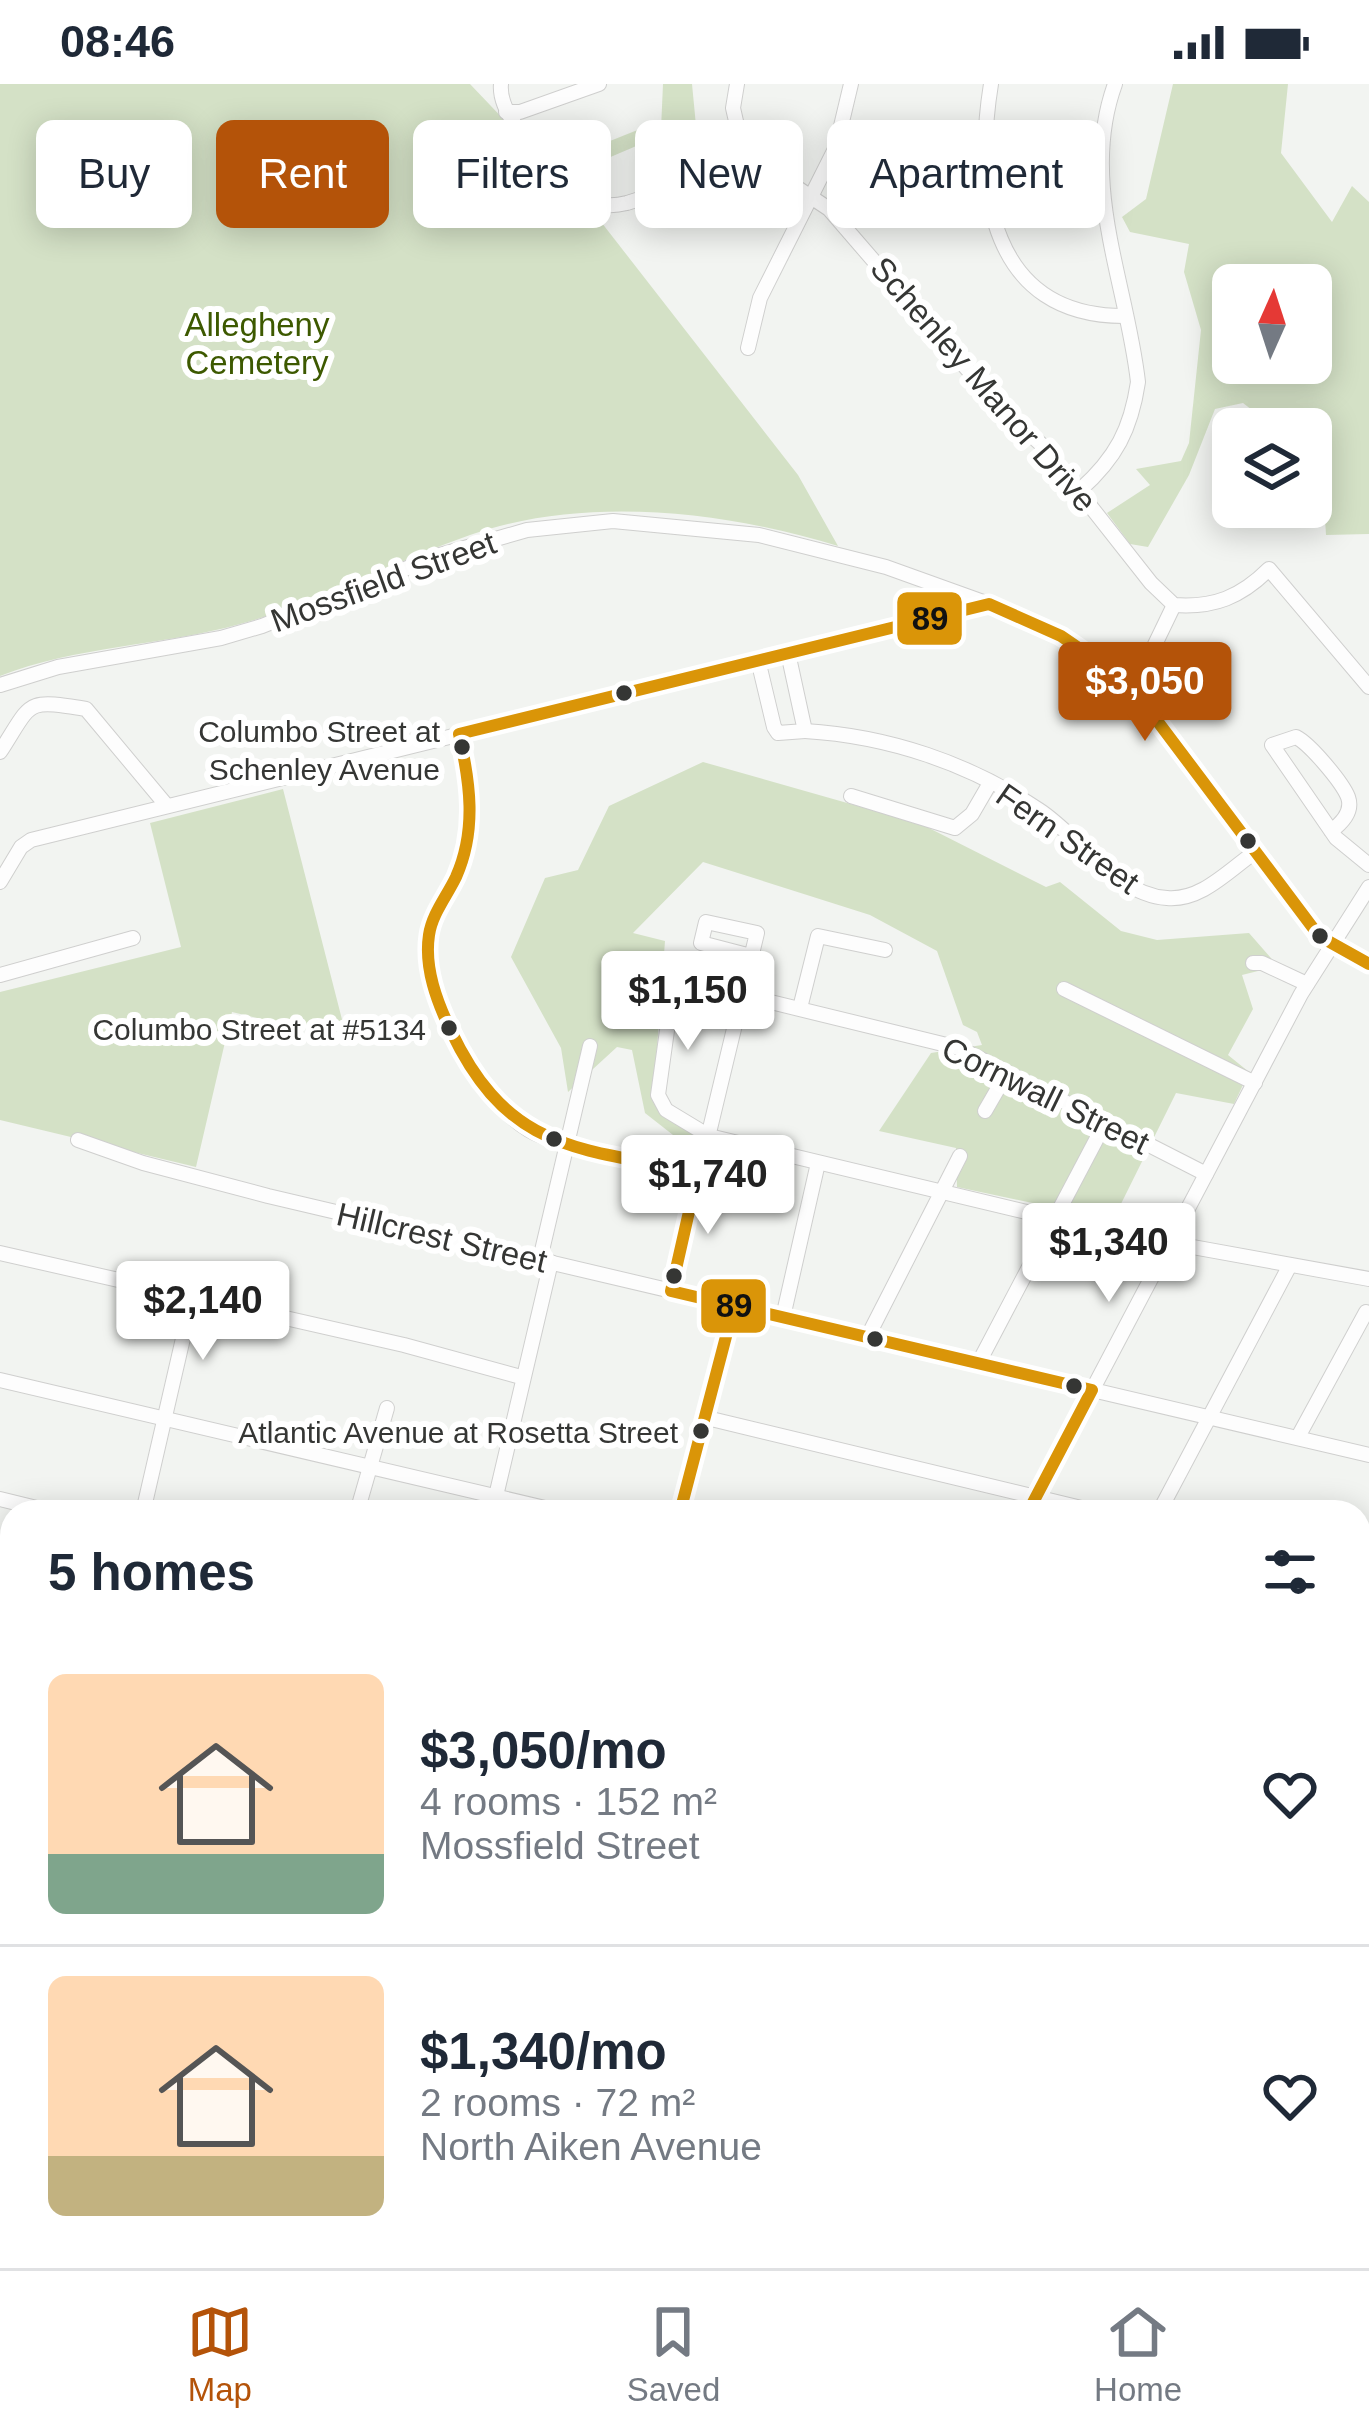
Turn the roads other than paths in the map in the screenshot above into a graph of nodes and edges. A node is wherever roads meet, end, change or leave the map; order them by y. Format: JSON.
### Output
{"nodes":[{"id":1,"x":501,"y":84,"type":"edge"},
{"id":2,"x":599,"y":84,"type":"edge"},
{"id":3,"x":736,"y":84,"type":"edge"},
{"id":4,"x":851,"y":84,"type":"edge"},
{"id":5,"x":991,"y":84,"type":"edge"},
{"id":6,"x":1115,"y":84,"type":"edge"},
{"id":7,"x":506,"y":112,"type":"junction"},
{"id":8,"x":736,"y":120,"type":"edge"},
{"id":9,"x":803,"y":194,"type":"edge"},
{"id":10,"x":812,"y":198,"type":"junction"},
{"id":11,"x":635,"y":199,"type":"edge"},
{"id":12,"x":1125,"y":316,"type":"junction"},
{"id":13,"x":748,"y":348,"type":"dead end"},
{"id":14,"x":1080,"y":490,"type":"junction"},
{"id":15,"x":989,"y":604,"type":"junction"},
{"id":16,"x":1174,"y":605,"type":"junction"},
{"id":17,"x":788,"y":653,"type":"junction"},
{"id":18,"x":758,"y":660,"type":"junction"},
{"id":19,"x":0,"y":685,"type":"edge"},
{"id":20,"x":1135,"y":688,"type":"junction"},
{"id":21,"x":1369,"y":688,"type":"edge"},
{"id":22,"x":805,"y":731,"type":"junction"},
{"id":23,"x":459,"y":734,"type":"junction"},
{"id":24,"x":0,"y":752,"type":"edge"},
{"id":25,"x":990,"y":783,"type":"junction"},
{"id":26,"x":851,"y":796,"type":"dead end"},
{"id":27,"x":167,"y":806,"type":"junction"},
{"id":28,"x":1331,"y":830,"type":"junction"},
{"id":29,"x":1255,"y":853,"type":"junction"},
{"id":30,"x":1369,"y":865,"type":"edge"},
{"id":31,"x":0,"y":882,"type":"edge"},
{"id":32,"x":1369,"y":887,"type":"edge"},
{"id":33,"x":133,"y":938,"type":"dead end"},
{"id":34,"x":1330,"y":944,"type":"junction"},
{"id":35,"x":885,"y":950,"type":"dead end"},
{"id":36,"x":751,"y":956,"type":"dead end"},
{"id":37,"x":1252,"y":964,"type":"dead end"},
{"id":38,"x":1369,"y":964,"type":"edge"},
{"id":39,"x":676,"y":967,"type":"dead end"},
{"id":40,"x":0,"y":975,"type":"edge"},
{"id":41,"x":1307,"y":984,"type":"junction"},
{"id":42,"x":1064,"y":989,"type":"dead end"},
{"id":43,"x":742,"y":995,"type":"junction"},
{"id":44,"x":800,"y":1008,"type":"junction"},
{"id":45,"x":590,"y":1046,"type":"dead end"},
{"id":46,"x":1006,"y":1073,"type":"junction"},
{"id":47,"x":1255,"y":1083,"type":"junction"},
{"id":48,"x":985,"y":1111,"type":"dead end"},
{"id":49,"x":1105,"y":1123,"type":"junction"},
{"id":50,"x":709,"y":1136,"type":"junction"},
{"id":51,"x":78,"y":1139,"type":"dead end"},
{"id":52,"x":568,"y":1142,"type":"junction"},
{"id":53,"x":960,"y":1156,"type":"dead end"},
{"id":54,"x":818,"y":1163,"type":"junction"},
{"id":55,"x":698,"y":1172,"type":"junction"},
{"id":56,"x":1206,"y":1174,"type":"junction"},
{"id":57,"x":944,"y":1191,"type":"junction"},
{"id":58,"x":1055,"y":1217,"type":"junction"},
{"id":59,"x":1170,"y":1244,"type":"junction"},
{"id":60,"x":0,"y":1253,"type":"edge"},
{"id":61,"x":545,"y":1261,"type":"junction"},
{"id":62,"x":1290,"y":1265,"type":"junction"},
{"id":63,"x":1369,"y":1279,"type":"edge"},
{"id":64,"x":671,"y":1291,"type":"junction"},
{"id":65,"x":193,"y":1295,"type":"junction"},
{"id":66,"x":734,"y":1306,"type":"junction"},
{"id":67,"x":1366,"y":1312,"type":"dead end"},
{"id":68,"x":782,"y":1317,"type":"junction"},
{"id":69,"x":867,"y":1338,"type":"junction"},
{"id":70,"x":978,"y":1364,"type":"junction"},
{"id":71,"x":521,"y":1377,"type":"junction"},
{"id":72,"x":0,"y":1380,"type":"edge"},
{"id":73,"x":1092,"y":1390,"type":"junction"},
{"id":74,"x":387,"y":1408,"type":"dead end"},
{"id":75,"x":706,"y":1418,"type":"junction"},
{"id":76,"x":1209,"y":1418,"type":"junction"},
{"id":77,"x":165,"y":1419,"type":"junction"},
{"id":78,"x":1298,"y":1437,"type":"junction"},
{"id":79,"x":1369,"y":1454,"type":"edge"},
{"id":80,"x":368,"y":1467,"type":"junction"},
{"id":81,"x":496,"y":1496,"type":"junction"},
{"id":82,"x":1037,"y":1496,"type":"junction"},
{"id":83,"x":146,"y":1500,"type":"edge"},
{"id":84,"x":360,"y":1500,"type":"edge"},
{"id":85,"x":512,"y":1500,"type":"edge"},
{"id":86,"x":683,"y":1500,"type":"edge"},
{"id":87,"x":1035,"y":1500,"type":"edge"},
{"id":88,"x":1052,"y":1500,"type":"edge"},
{"id":89,"x":1165,"y":1500,"type":"edge"}],
"edges":[{"from":1,"to":7,"type":"street"},
{"from":2,"to":7,"type":"street"},
{"from":3,"to":8,"type":"street"},
{"from":4,"to":10,"type":"street"},
{"from":5,"to":12,"type":"street"},
{"from":6,"to":12,"type":"street"},
{"from":7,"to":11,"type":"street"},
{"from":9,"to":10,"type":"street","name":"Schenley Manor Drive"},
{"from":10,"to":13,"type":"street"},
{"from":10,"to":14,"type":"street","name":"Schenley Manor Drive"},
{"from":12,"to":14,"type":"street"},
{"from":14,"to":16,"type":"street","name":"Schenley Manor Drive"},
{"from":15,"to":17,"type":"street"},
{"from":15,"to":19,"type":"street","name":"Mossfield Street"},
{"from":15,"to":20,"type":"street","name":"Mossfield Street"},
{"from":16,"to":20,"type":"street"},
{"from":16,"to":21,"type":"street"},
{"from":17,"to":18,"type":"street"},
{"from":17,"to":22,"type":"street"},
{"from":18,"to":22,"type":"street"},
{"from":18,"to":23,"type":"street"},
{"from":20,"to":29,"type":"street","name":"Mossfield Street"},
{"from":22,"to":25,"type":"street","name":"Fern Street"},
{"from":23,"to":27,"type":"street"},
{"from":23,"to":52,"type":"street"},
{"from":24,"to":27,"type":"street"},
{"from":25,"to":26,"type":"street"},
{"from":25,"to":29,"type":"street","name":"Fern Street"},
{"from":27,"to":31,"type":"street"},
{"from":28,"to":28,"type":"street"},
{"from":28,"to":30,"type":"street"},
{"from":29,"to":34,"type":"street","name":"Mossfield Street"},
{"from":32,"to":34,"type":"street"},
{"from":33,"to":40,"type":"street"},
{"from":34,"to":38,"type":"street"},
{"from":34,"to":41,"type":"street"},
{"from":35,"to":44,"type":"street"},
{"from":36,"to":43,"type":"street"},
{"from":37,"to":41,"type":"street"},
{"from":39,"to":50,"type":"street"},
{"from":41,"to":47,"type":"street"},
{"from":42,"to":47,"type":"street"},
{"from":43,"to":44,"type":"street","name":"Cornwall Street"},
{"from":43,"to":50,"type":"street"},
{"from":44,"to":46,"type":"street","name":"Cornwall Street"},
{"from":45,"to":52,"type":"street"},
{"from":46,"to":48,"type":"street"},
{"from":46,"to":49,"type":"street","name":"Cornwall Street"},
{"from":47,"to":56,"type":"street"},
{"from":49,"to":56,"type":"street","name":"Cornwall Street"},
{"from":49,"to":58,"type":"street"},
{"from":50,"to":54,"type":"street"},
{"from":50,"to":55,"type":"street"},
{"from":51,"to":61,"type":"street","name":"Hillcrest Street"},
{"from":52,"to":55,"type":"street"},
{"from":52,"to":61,"type":"street"},
{"from":53,"to":57,"type":"street"},
{"from":54,"to":57,"type":"street"},
{"from":54,"to":68,"type":"street"},
{"from":55,"to":64,"type":"street"},
{"from":56,"to":59,"type":"street"},
{"from":57,"to":58,"type":"street"},
{"from":57,"to":69,"type":"street"},
{"from":58,"to":59,"type":"street"},
{"from":58,"to":70,"type":"street"},
{"from":59,"to":62,"type":"street"},
{"from":59,"to":73,"type":"street"},
{"from":60,"to":65,"type":"street"},
{"from":61,"to":64,"type":"street","name":"Hillcrest Street"},
{"from":61,"to":71,"type":"street"},
{"from":62,"to":63,"type":"street"},
{"from":62,"to":76,"type":"street"},
{"from":64,"to":66,"type":"street","name":"Hillcrest Street"},
{"from":65,"to":71,"type":"street"},
{"from":65,"to":77,"type":"street"},
{"from":66,"to":68,"type":"street","name":"Hillcrest Street"},
{"from":66,"to":75,"type":"street"},
{"from":67,"to":78,"type":"street"},
{"from":68,"to":69,"type":"street","name":"Hillcrest Street"},
{"from":69,"to":70,"type":"street","name":"Hillcrest Street"},
{"from":70,"to":73,"type":"street","name":"Hillcrest Street"},
{"from":71,"to":81,"type":"street"},
{"from":72,"to":77,"type":"street"},
{"from":73,"to":76,"type":"street","name":"Hillcrest Street"},
{"from":73,"to":82,"type":"street"},
{"from":74,"to":80,"type":"street"},
{"from":75,"to":82,"type":"street"},
{"from":75,"to":86,"type":"street"},
{"from":76,"to":78,"type":"street","name":"Hillcrest Street"},
{"from":76,"to":89,"type":"street"},
{"from":77,"to":80,"type":"street"},
{"from":77,"to":83,"type":"street"},
{"from":78,"to":79,"type":"street","name":"Hillcrest Street"},
{"from":80,"to":81,"type":"street"},
{"from":80,"to":84,"type":"street"},
{"from":81,"to":85,"type":"street"},
{"from":82,"to":87,"type":"street"},
{"from":82,"to":88,"type":"street"}]}
